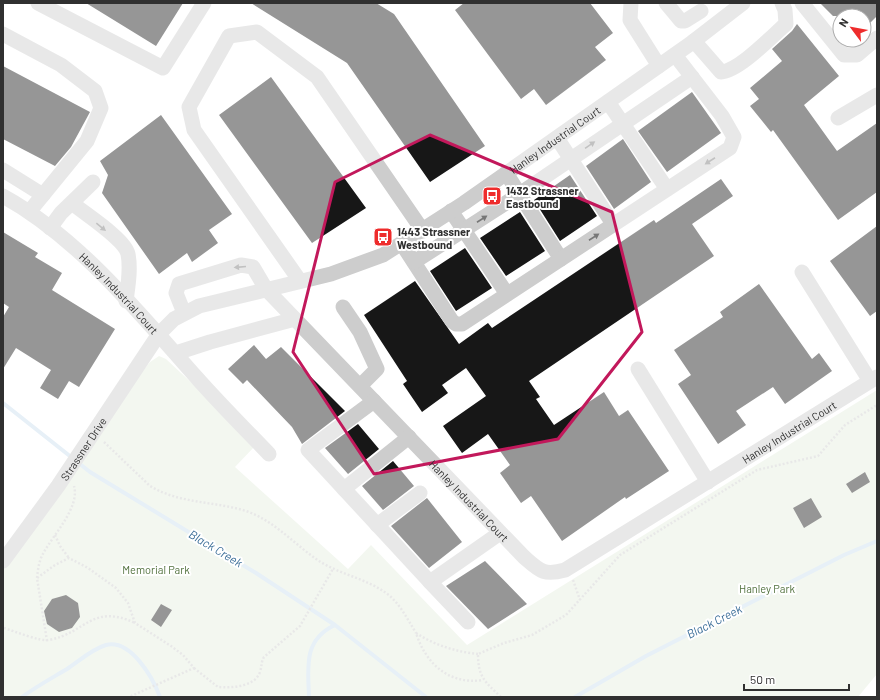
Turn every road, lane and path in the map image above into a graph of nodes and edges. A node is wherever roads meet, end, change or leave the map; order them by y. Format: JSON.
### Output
{"nodes":[{"id":1,"x":38,"y":3,"type":"edge"},
{"id":2,"x":204,"y":3,"type":"edge"},
{"id":3,"x":631,"y":3,"type":"edge"},
{"id":4,"x":666,"y":3,"type":"edge"},
{"id":5,"x":743,"y":3,"type":"edge"},
{"id":6,"x":782,"y":3,"type":"edge"},
{"id":7,"x":802,"y":3,"type":"edge"},
{"id":8,"x":701,"y":7,"type":"edge"},
{"id":9,"x":711,"y":28,"type":"junction"},
{"id":10,"x":3,"y":34,"type":"edge"},
{"id":11,"x":877,"y":38,"type":"edge"},
{"id":12,"x":694,"y":41,"type":"junction"},
{"id":13,"x":675,"y":55,"type":"junction"},
{"id":14,"x":659,"y":66,"type":"junction"},
{"id":15,"x":692,"y":77,"type":"junction"},
{"id":16,"x":877,"y":95,"type":"edge"},
{"id":17,"x":608,"y":102,"type":"junction"},
{"id":18,"x":838,"y":118,"type":"dead end"},
{"id":19,"x":623,"y":122,"type":"junction"},
{"id":20,"x":557,"y":138,"type":"junction"},
{"id":21,"x":570,"y":159,"type":"junction"},
{"id":22,"x":3,"y":170,"type":"edge"},
{"id":23,"x":506,"y":173,"type":"junction"},
{"id":24,"x":93,"y":182,"type":"dead end"},
{"id":25,"x":667,"y":189,"type":"junction"},
{"id":26,"x":43,"y":195,"type":"junction"},
{"id":27,"x":519,"y":195,"type":"junction"},
{"id":28,"x":3,"y":196,"type":"edge"},
{"id":29,"x":72,"y":203,"type":"junction"},
{"id":30,"x":28,"y":212,"type":"junction"},
{"id":31,"x":451,"y":212,"type":"junction"},
{"id":32,"x":613,"y":224,"type":"junction"},
{"id":33,"x":50,"y":228,"type":"junction"},
{"id":34,"x":464,"y":230,"type":"junction"},
{"id":35,"x":423,"y":231,"type":"junction"},
{"id":36,"x":402,"y":244,"type":"junction"},
{"id":37,"x":561,"y":258,"type":"junction"},
{"id":38,"x":414,"y":262,"type":"junction"},
{"id":39,"x":802,"y":272,"type":"dead end"},
{"id":40,"x":300,"y":281,"type":"junction"},
{"id":41,"x":266,"y":289,"type":"junction"},
{"id":42,"x":506,"y":294,"type":"junction"},
{"id":43,"x":126,"y":300,"type":"junction"},
{"id":44,"x":343,"y":307,"type":"dead end"},
{"id":45,"x":184,"y":313,"type":"junction"},
{"id":46,"x":295,"y":319,"type":"junction"},
{"id":47,"x":159,"y":334,"type":"junction"},
{"id":48,"x":176,"y":354,"type":"junction"},
{"id":49,"x":638,"y":369,"type":"dead end"},
{"id":50,"x":874,"y":379,"type":"edge"},
{"id":51,"x":360,"y":386,"type":"junction"},
{"id":52,"x":374,"y":401,"type":"junction"},
{"id":53,"x":877,"y":405,"type":"edge"},
{"id":54,"x":409,"y":437,"type":"junction"},
{"id":55,"x":95,"y":440,"type":"junction"},
{"id":56,"x":269,"y":454,"type":"dead end"},
{"id":57,"x":70,"y":478,"type":"junction"},
{"id":58,"x":708,"y":482,"type":"junction"},
{"id":59,"x":344,"y":489,"type":"junction"},
{"id":60,"x":420,"y":493,"type":"dead end"},
{"id":61,"x":377,"y":525,"type":"junction"},
{"id":62,"x":500,"y":533,"type":"junction"},
{"id":63,"x":55,"y":535,"type":"junction"},
{"id":64,"x":69,"y":558,"type":"junction"},
{"id":65,"x":3,"y":561,"type":"edge"},
{"id":66,"x":333,"y":569,"type":"junction"},
{"id":67,"x":565,"y":570,"type":"junction"},
{"id":68,"x":37,"y":578,"type":"junction"},
{"id":69,"x":430,"y":582,"type":"junction"},
{"id":70,"x":580,"y":601,"type":"junction"},
{"id":71,"x":468,"y":622,"type":"dead end"},
{"id":72,"x":135,"y":623,"type":"junction"},
{"id":73,"x":4,"y":628,"type":"dead end"},
{"id":74,"x":416,"y":633,"type":"junction"},
{"id":75,"x":47,"y":641,"type":"junction"},
{"id":76,"x":478,"y":654,"type":"junction"},
{"id":77,"x":194,"y":668,"type":"junction"},
{"id":78,"x":483,"y":680,"type":"junction"},
{"id":79,"x":129,"y":697,"type":"edge"},
{"id":80,"x":501,"y":697,"type":"edge"}],
"edges":[{"from":1,"to":2,"type":"street"},
{"from":3,"to":14,"type":"street"},
{"from":4,"to":8,"type":"street"},
{"from":5,"to":9,"type":"street","name":"Hanley Industrial Court"},
{"from":6,"to":12,"type":"street"},
{"from":7,"to":11,"type":"street"},
{"from":8,"to":9,"type":"street"},
{"from":9,"to":12,"type":"street","name":"Hanley Industrial Court"},
{"from":10,"to":26,"type":"street"},
{"from":12,"to":13,"type":"street","name":"Hanley Industrial Court"},
{"from":13,"to":14,"type":"street","name":"Hanley Industrial Court"},
{"from":13,"to":15,"type":"street"},
{"from":14,"to":17,"type":"street","name":"Hanley Industrial Court"},
{"from":15,"to":19,"type":"street"},
{"from":15,"to":25,"type":"street","one_way":true},
{"from":16,"to":18,"type":"street"},
{"from":17,"to":19,"type":"street"},
{"from":17,"to":20,"type":"street","name":"Hanley Industrial Court"},
{"from":21,"to":19,"type":"street","one_way":true},
{"from":19,"to":25,"type":"street"},
{"from":20,"to":21,"type":"street"},
{"from":20,"to":23,"type":"street","name":"Hanley Industrial Court"},
{"from":21,"to":27,"type":"street"},
{"from":21,"to":32,"type":"street"},
{"from":22,"to":26,"type":"street"},
{"from":23,"to":27,"type":"street"},
{"from":23,"to":31,"type":"street","name":"Hanley Industrial Court"},
{"from":24,"to":29,"type":"street"},
{"from":25,"to":32,"type":"street"},
{"from":26,"to":30,"type":"street"},
{"from":34,"to":27,"type":"street","one_way":true},
{"from":27,"to":37,"type":"street"},
{"from":28,"to":30,"type":"street","name":"Hanley Industrial Court"},
{"from":29,"to":33,"type":"street"},
{"from":29,"to":43,"type":"street","one_way":true},
{"from":30,"to":33,"type":"street","name":"Hanley Industrial Court"},
{"from":31,"to":34,"type":"street"},
{"from":31,"to":35,"type":"street","name":"Hanley Industrial Court"},
{"from":37,"to":32,"type":"street","one_way":true},
{"from":33,"to":43,"type":"street","name":"Hanley Industrial Court"},
{"from":34,"to":38,"type":"street"},
{"from":34,"to":42,"type":"street"},
{"from":35,"to":36,"type":"street","name":"Hanley Industrial Court"},
{"from":35,"to":40,"type":"street"},
{"from":36,"to":38,"type":"street"},
{"from":36,"to":40,"type":"street","name":"Hanley Industrial Court"},
{"from":37,"to":42,"type":"street"},
{"from":38,"to":42,"type":"street"},
{"from":39,"to":50,"type":"street","name":"Hanley Industrial Court"},
{"from":40,"to":41,"type":"street","name":"Hanley Industrial Court"},
{"from":41,"to":45,"type":"street","name":"Hanley Industrial Court"},
{"from":41,"to":45,"type":"street","one_way":true},
{"from":41,"to":46,"type":"street","name":"Hanley Industrial Court"},
{"from":43,"to":47,"type":"street","name":"Hanley Industrial Court"},
{"from":44,"to":51,"type":"street"},
{"from":45,"to":47,"type":"street","name":"Hanley Industrial Court"},
{"from":46,"to":48,"type":"street"},
{"from":46,"to":51,"type":"street","name":"Hanley Industrial Court"},
{"from":47,"to":48,"type":"street"},
{"from":47,"to":55,"type":"street","name":"Strassner Drive"},
{"from":48,"to":56,"type":"street"},
{"from":49,"to":58,"type":"street"},
{"from":50,"to":58,"type":"street","name":"Hanley Industrial Court"},
{"from":51,"to":52,"type":"street","name":"Hanley Industrial Court"},
{"from":52,"to":54,"type":"street","name":"Hanley Industrial Court"},
{"from":52,"to":59,"type":"street"},
{"from":53,"to":70,"type":"path"},
{"from":54,"to":59,"type":"street"},
{"from":54,"to":62,"type":"street","name":"Hanley Industrial Court"},
{"from":55,"to":57,"type":"street","name":"Strassner Drive"},
{"from":55,"to":66,"type":"path"},
{"from":57,"to":63,"type":"path"},
{"from":57,"to":65,"type":"street","name":"Strassner Drive"},
{"from":58,"to":67,"type":"street","name":"Hanley Industrial Court"},
{"from":59,"to":61,"type":"street"},
{"from":60,"to":61,"type":"street"},
{"from":61,"to":69,"type":"street"},
{"from":62,"to":67,"type":"street","name":"Hanley Industrial Court"},
{"from":62,"to":69,"type":"street"},
{"from":63,"to":64,"type":"path"},
{"from":63,"to":68,"type":"path"},
{"from":64,"to":68,"type":"path"},
{"from":64,"to":72,"type":"path"},
{"from":66,"to":74,"type":"path"},
{"from":66,"to":77,"type":"path"},
{"from":67,"to":70,"type":"path"},
{"from":68,"to":75,"type":"path"},
{"from":69,"to":71,"type":"street"},
{"from":70,"to":76,"type":"path"},
{"from":72,"to":75,"type":"path"},
{"from":72,"to":77,"type":"path"},
{"from":73,"to":75,"type":"path"},
{"from":74,"to":76,"type":"path"},
{"from":74,"to":78,"type":"path"},
{"from":76,"to":78,"type":"path"},
{"from":77,"to":79,"type":"path"},
{"from":78,"to":80,"type":"path"}]}
